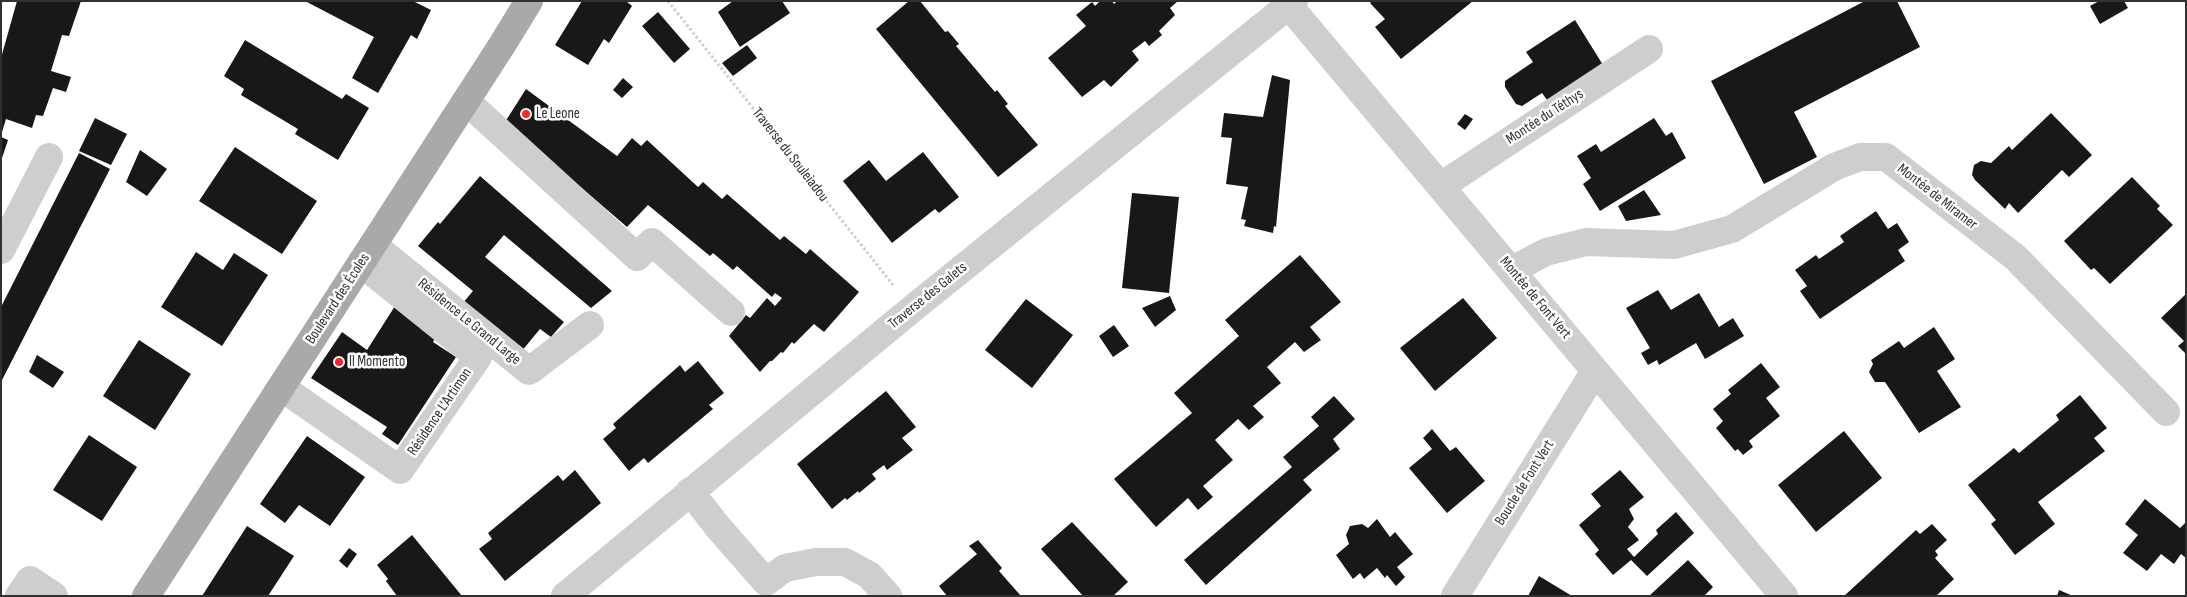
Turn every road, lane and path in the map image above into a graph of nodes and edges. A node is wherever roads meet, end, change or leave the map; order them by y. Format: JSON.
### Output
{"nodes":[{"id":1,"x":529,"y":1,"type":"edge"},
{"id":2,"x":668,"y":1,"type":"edge"},
{"id":3,"x":1289,"y":3,"type":"edge"},
{"id":4,"x":1649,"y":49,"type":"dead end"},
{"id":5,"x":466,"y":101,"type":"junction"},
{"id":6,"x":48,"y":157,"type":"dead end"},
{"id":7,"x":1441,"y":186,"type":"junction"},
{"id":8,"x":1,"y":250,"type":"edge"},
{"id":9,"x":367,"y":254,"type":"junction"},
{"id":10,"x":1512,"y":270,"type":"junction"},
{"id":11,"x":912,"y":309,"type":"junction"},
{"id":12,"x":731,"y":312,"type":"dead end"},
{"id":13,"x":590,"y":325,"type":"dead end"},
{"id":14,"x":1595,"y":371,"type":"junction"},
{"id":15,"x":281,"y":387,"type":"junction"},
{"id":16,"x":2166,"y":412,"type":"dead end"},
{"id":17,"x":690,"y":491,"type":"junction"},
{"id":18,"x":758,"y":589,"type":"edge"},
{"id":19,"x":19,"y":596,"type":"edge"},
{"id":20,"x":54,"y":596,"type":"edge"},
{"id":21,"x":146,"y":596,"type":"edge"},
{"id":22,"x":565,"y":596,"type":"edge"},
{"id":23,"x":888,"y":596,"type":"edge"},
{"id":24,"x":1455,"y":596,"type":"edge"},
{"id":25,"x":1784,"y":596,"type":"edge"}],
"edges":[{"from":1,"to":5,"type":"main road","name":"Boulevard des Écoles"},
{"from":2,"to":11,"type":"path","name":"Traverse du Souleiadou"},
{"from":3,"to":7,"type":"street","name":"Montée de Font Vert"},
{"from":3,"to":11,"type":"street","name":"Traverse des Galets"},
{"from":4,"to":7,"type":"street","name":"Montée du Téthys"},
{"from":5,"to":9,"type":"main road","name":"Boulevard des Écoles"},
{"from":5,"to":12,"type":"street"},
{"from":6,"to":8,"type":"street"},
{"from":7,"to":10,"type":"street","name":"Montée de Font Vert"},
{"from":9,"to":13,"type":"street","name":"Résidence Le Grand Large"},
{"from":9,"to":15,"type":"main road","name":"Boulevard des Écoles"},
{"from":9,"to":15,"type":"street","name":"Résidence L'Artimon"},
{"from":10,"to":14,"type":"street","name":"Montée de Font Vert"},
{"from":10,"to":16,"type":"street","name":"Montée de Miramer"},
{"from":11,"to":17,"type":"street","name":"Traverse des Galets"},
{"from":14,"to":24,"type":"street","name":"Boucle de Font Vert"},
{"from":14,"to":25,"type":"street","name":"Montée de Font Vert"},
{"from":15,"to":21,"type":"main road","name":"Boulevard des Écoles"},
{"from":17,"to":18,"type":"street"},
{"from":17,"to":22,"type":"street","name":"Traverse des Galets"},
{"from":18,"to":23,"type":"street"},
{"from":19,"to":20,"type":"street"}]}
